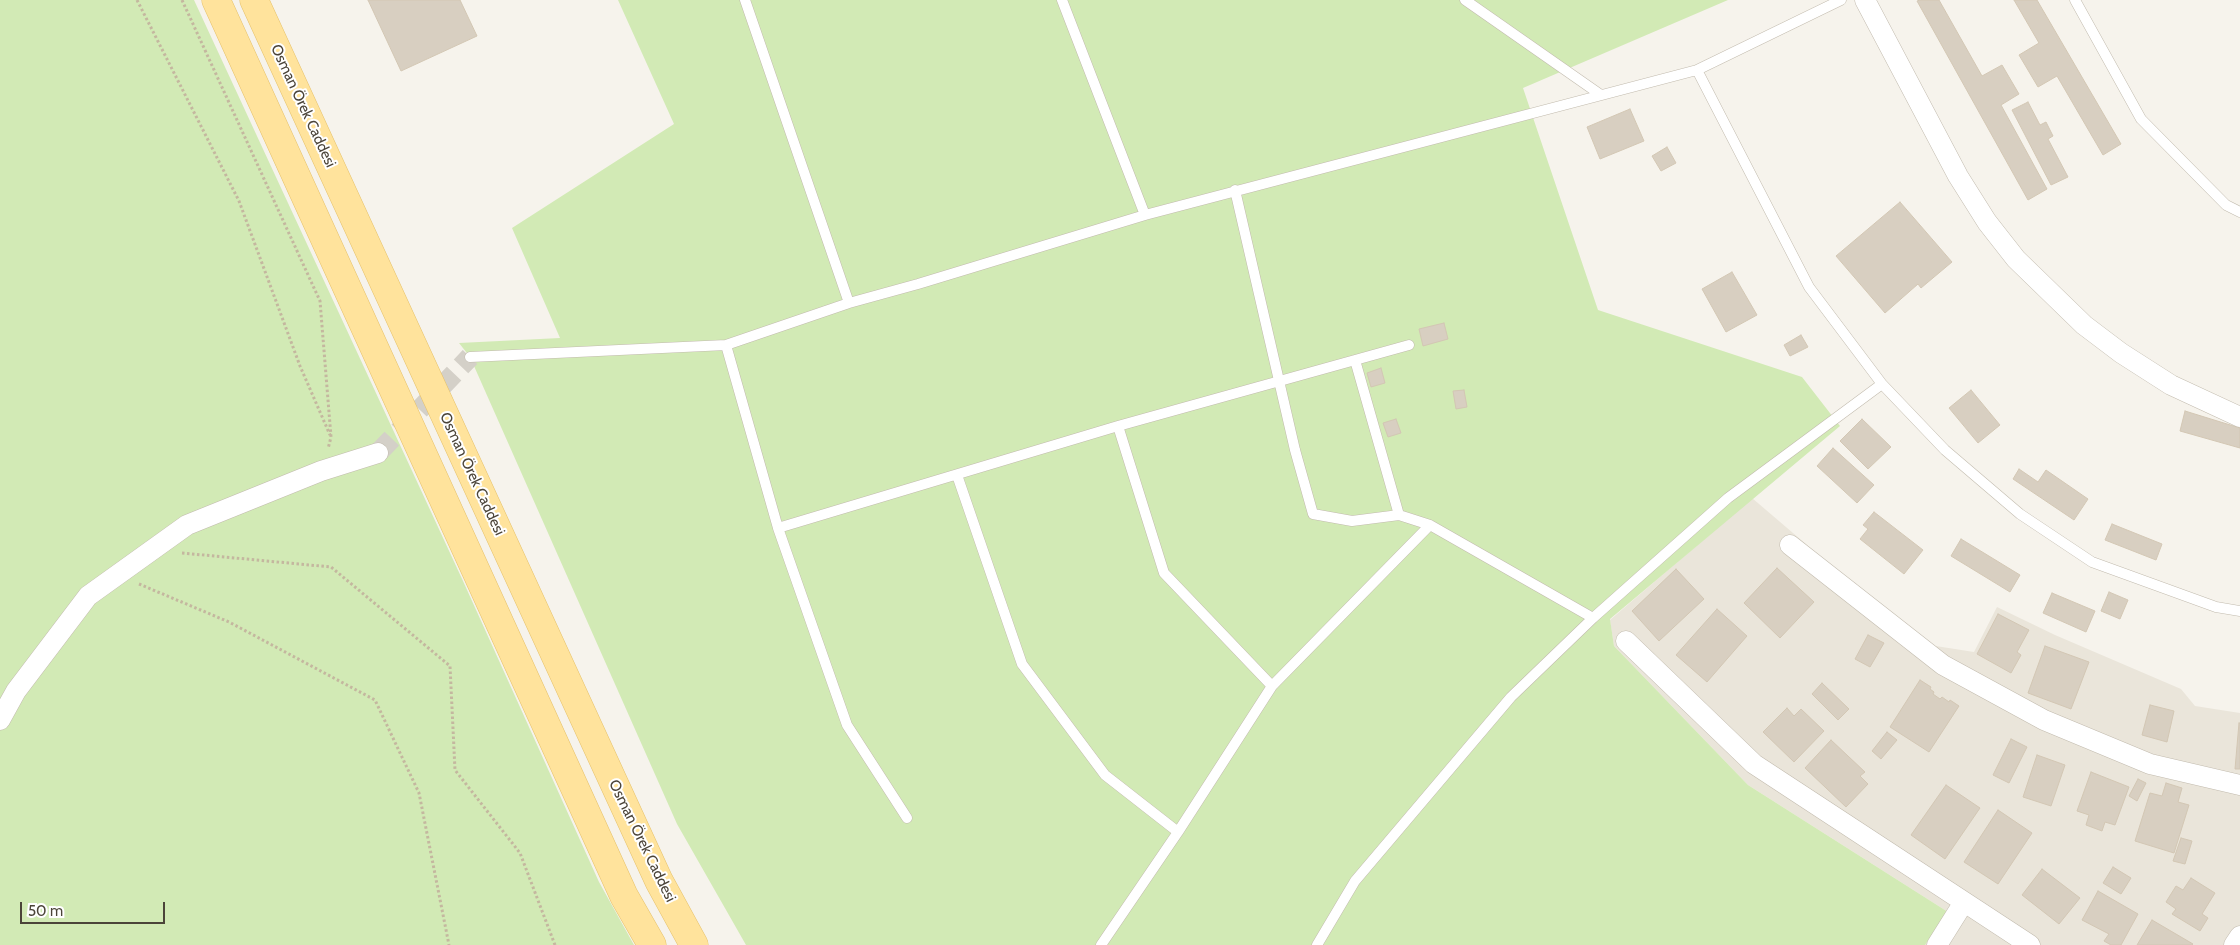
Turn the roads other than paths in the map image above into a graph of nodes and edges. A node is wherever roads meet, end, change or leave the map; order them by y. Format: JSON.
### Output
{"nodes":[{"id":1,"x":216,"y":0,"type":"edge"},
{"id":2,"x":254,"y":0,"type":"edge"},
{"id":3,"x":745,"y":0,"type":"edge"},
{"id":4,"x":1062,"y":0,"type":"edge"},
{"id":5,"x":1465,"y":0,"type":"edge"},
{"id":6,"x":1841,"y":0,"type":"edge"},
{"id":7,"x":1865,"y":0,"type":"edge"},
{"id":8,"x":2075,"y":0,"type":"edge"},
{"id":9,"x":1697,"y":70,"type":"junction"},
{"id":10,"x":1601,"y":95,"type":"junction"},
{"id":11,"x":1235,"y":190,"type":"junction"},
{"id":12,"x":2240,"y":212,"type":"edge"},
{"id":13,"x":1144,"y":216,"type":"junction"},
{"id":14,"x":849,"y":302,"type":"junction"},
{"id":15,"x":726,"y":345,"type":"junction"},
{"id":16,"x":1409,"y":345,"type":"dead end"},
{"id":17,"x":470,"y":357,"type":"tunnel mouth"},
{"id":18,"x":1355,"y":360,"type":"junction"},
{"id":19,"x":1281,"y":382,"type":"junction"},
{"id":20,"x":1882,"y":384,"type":"junction"},
{"id":21,"x":2240,"y":417,"type":"edge"},
{"id":22,"x":1118,"y":426,"type":"junction"},
{"id":23,"x":378,"y":452,"type":"tunnel mouth"},
{"id":24,"x":957,"y":475,"type":"junction"},
{"id":25,"x":1399,"y":515,"type":"junction"},
{"id":26,"x":1430,"y":525,"type":"junction"},
{"id":27,"x":778,"y":528,"type":"junction"},
{"id":28,"x":1790,"y":545,"type":"dead end"},
{"id":29,"x":2240,"y":611,"type":"edge"},
{"id":30,"x":1593,"y":618,"type":"junction"},
{"id":31,"x":1626,"y":641,"type":"dead end"},
{"id":32,"x":1272,"y":686,"type":"junction"},
{"id":33,"x":0,"y":720,"type":"edge"},
{"id":34,"x":2240,"y":785,"type":"edge"},
{"id":35,"x":907,"y":818,"type":"dead end"},
{"id":36,"x":1178,"y":832,"type":"junction"},
{"id":37,"x":1964,"y":902,"type":"junction"},
{"id":38,"x":2240,"y":936,"type":"edge"},
{"id":39,"x":652,"y":945,"type":"edge"},
{"id":40,"x":694,"y":945,"type":"edge"},
{"id":41,"x":1101,"y":945,"type":"edge"},
{"id":42,"x":1317,"y":945,"type":"edge"},
{"id":43,"x":1937,"y":945,"type":"edge"},
{"id":44,"x":2030,"y":945,"type":"edge"},
{"id":45,"x":2234,"y":945,"type":"edge"}],
"edges":[{"from":1,"to":39,"type":"main road"},
{"from":2,"to":40,"type":"main road","name":"Osman Örek Caddesi"},
{"from":3,"to":14,"type":"lane"},
{"from":4,"to":13,"type":"lane"},
{"from":5,"to":10,"type":"lane"},
{"from":6,"to":9,"type":"lane"},
{"from":7,"to":21,"type":"street"},
{"from":8,"to":12,"type":"lane"},
{"from":9,"to":10,"type":"lane"},
{"from":9,"to":20,"type":"lane"},
{"from":10,"to":11,"type":"lane"},
{"from":11,"to":13,"type":"lane"},
{"from":11,"to":19,"type":"lane"},
{"from":13,"to":14,"type":"lane"},
{"from":14,"to":15,"type":"lane"},
{"from":15,"to":17,"type":"lane"},
{"from":15,"to":27,"type":"lane"},
{"from":16,"to":18,"type":"lane"},
{"from":18,"to":19,"type":"lane"},
{"from":18,"to":25,"type":"lane"},
{"from":19,"to":22,"type":"lane"},
{"from":19,"to":25,"type":"lane"},
{"from":20,"to":29,"type":"lane"},
{"from":20,"to":30,"type":"lane"},
{"from":22,"to":24,"type":"lane"},
{"from":22,"to":32,"type":"lane"},
{"from":23,"to":33,"type":"street"},
{"from":24,"to":27,"type":"lane"},
{"from":24,"to":36,"type":"lane"},
{"from":25,"to":26,"type":"lane"},
{"from":26,"to":30,"type":"lane"},
{"from":26,"to":32,"type":"lane"},
{"from":27,"to":35,"type":"lane"},
{"from":28,"to":34,"type":"street"},
{"from":30,"to":42,"type":"lane"},
{"from":31,"to":37,"type":"street"},
{"from":32,"to":36,"type":"lane"},
{"from":36,"to":41,"type":"lane"},
{"from":37,"to":43,"type":"street"},
{"from":37,"to":44,"type":"street"},
{"from":38,"to":45,"type":"street"}]}
